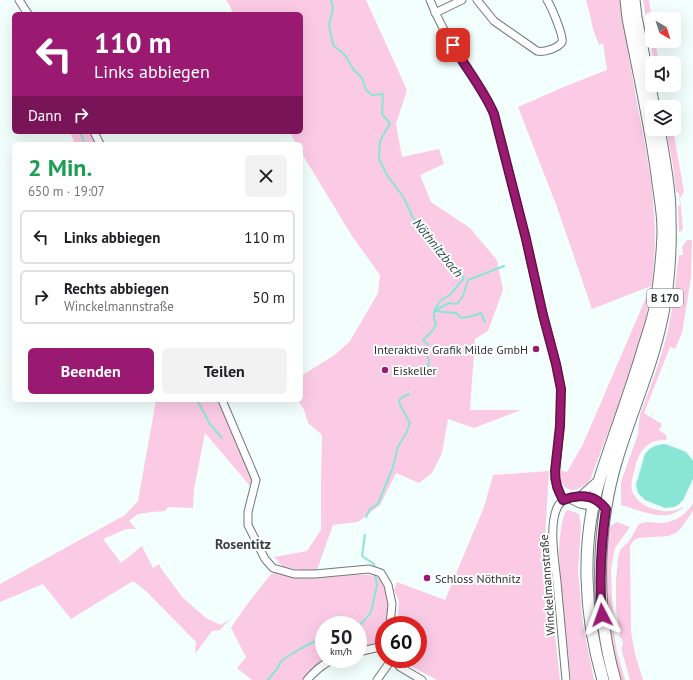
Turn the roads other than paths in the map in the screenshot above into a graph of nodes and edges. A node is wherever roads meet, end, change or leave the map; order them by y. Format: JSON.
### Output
{"nodes":[{"id":1,"x":19,"y":0,"type":"edge"},
{"id":2,"x":430,"y":0,"type":"edge"},
{"id":3,"x":462,"y":0,"type":"edge"},
{"id":4,"x":477,"y":0,"type":"edge"},
{"id":5,"x":547,"y":0,"type":"edge"},
{"id":6,"x":626,"y":0,"type":"edge"},
{"id":7,"x":634,"y":0,"type":"edge"},
{"id":8,"x":27,"y":12,"type":"edge"},
{"id":9,"x":436,"y":13,"type":"junction"},
{"id":10,"x":653,"y":100,"type":"edge"},
{"id":11,"x":660,"y":136,"type":"edge"},
{"id":12,"x":223,"y":402,"type":"edge"},
{"id":13,"x":600,"y":477,"type":"junction"},
{"id":14,"x":580,"y":496,"type":"junction"},
{"id":15,"x":567,"y":500,"type":"junction"},
{"id":16,"x":594,"y":503,"type":"junction"},
{"id":17,"x":606,"y":509,"type":"junction"},
{"id":18,"x":391,"y":616,"type":"edge"},
{"id":19,"x":318,"y":668,"type":"edge"},
{"id":20,"x":386,"y":668,"type":"edge"},
{"id":21,"x":402,"y":668,"type":"edge"},
{"id":22,"x":307,"y":680,"type":"edge"},
{"id":23,"x":377,"y":680,"type":"edge"},
{"id":24,"x":422,"y":680,"type":"edge"},
{"id":25,"x":566,"y":680,"type":"edge"},
{"id":26,"x":603,"y":680,"type":"edge"},
{"id":27,"x":615,"y":680,"type":"edge"}],
"edges":[{"from":1,"to":8,"type":"street"},
{"from":2,"to":9,"type":"street"},
{"from":3,"to":9,"type":"street"},
{"from":4,"to":5,"type":"street"},
{"from":6,"to":13,"type":"main road","number":"B 170"},
{"from":7,"to":10,"type":"main road"},
{"from":9,"to":15,"type":"street"},
{"from":11,"to":17,"type":"main road","number":"B 170"},
{"from":12,"to":18,"type":"street"},
{"from":13,"to":14,"type":"street"},
{"from":13,"to":16,"type":"main road","number":"B 170"},
{"from":14,"to":15,"type":"street"},
{"from":14,"to":16,"type":"street"},
{"from":15,"to":16,"type":"street"},
{"from":15,"to":25,"type":"street","name":"Winckelmannstraße"},
{"from":16,"to":17,"type":"street"},
{"from":16,"to":26,"type":"main road","number":"B 170"},
{"from":17,"to":27,"type":"main road","number":"B 170"},
{"from":19,"to":22,"type":"street"},
{"from":20,"to":23,"type":"street"},
{"from":21,"to":24,"type":"street"}]}
